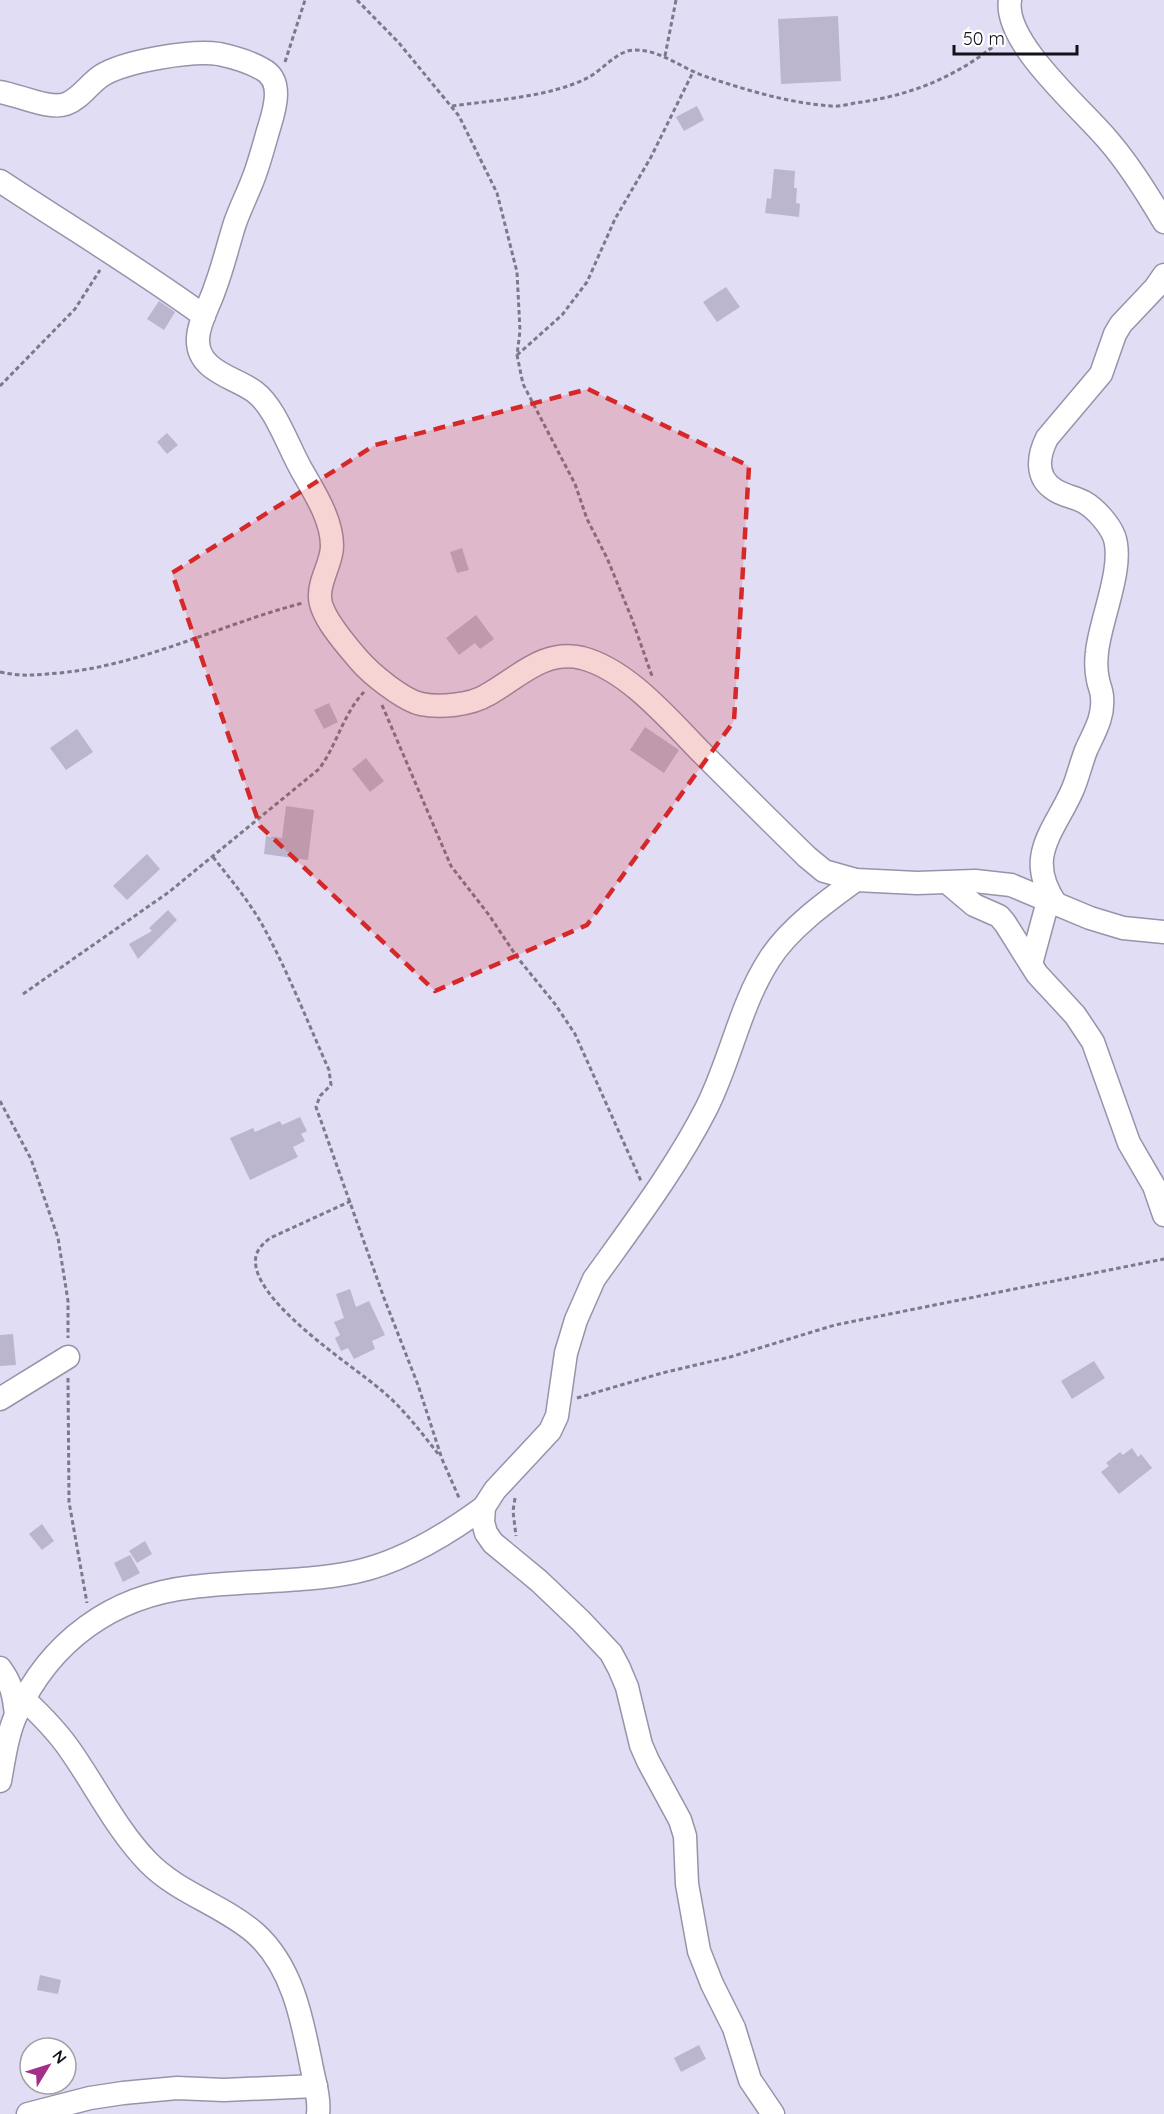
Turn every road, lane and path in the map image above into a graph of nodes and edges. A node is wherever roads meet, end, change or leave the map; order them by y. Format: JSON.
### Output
{"nodes":[{"id":1,"x":306,"y":0,"type":"edge"},
{"id":2,"x":357,"y":0,"type":"edge"},
{"id":3,"x":676,"y":0,"type":"edge"},
{"id":4,"x":1010,"y":0,"type":"edge"},
{"id":5,"x":1014,"y":29,"type":"junction"},
{"id":6,"x":665,"y":56,"type":"junction"},
{"id":7,"x":693,"y":72,"type":"junction"},
{"id":8,"x":276,"y":90,"type":"junction"},
{"id":9,"x":0,"y":92,"type":"edge"},
{"id":10,"x":452,"y":106,"type":"junction"},
{"id":11,"x":0,"y":181,"type":"edge"},
{"id":12,"x":1164,"y":222,"type":"edge"},
{"id":13,"x":111,"y":253,"type":"junction"},
{"id":14,"x":1164,"y":275,"type":"edge"},
{"id":15,"x":204,"y":316,"type":"junction"},
{"id":16,"x":517,"y":355,"type":"junction"},
{"id":17,"x":0,"y":386,"type":"edge"},
{"id":18,"x":319,"y":599,"type":"junction"},
{"id":19,"x":0,"y":672,"type":"edge"},
{"id":20,"x":366,"y":691,"type":"dead end"},
{"id":21,"x":650,"y":702,"type":"junction"},
{"id":22,"x":381,"y":703,"type":"dead end"},
{"id":23,"x":213,"y":857,"type":"junction"},
{"id":24,"x":824,"y":871,"type":"junction"},
{"id":25,"x":856,"y":880,"type":"junction"},
{"id":26,"x":948,"y":883,"type":"junction"},
{"id":27,"x":1052,"y":902,"type":"junction"},
{"id":28,"x":818,"y":908,"type":"junction"},
{"id":29,"x":1164,"y":932,"type":"edge"},
{"id":30,"x":1031,"y":964,"type":"junction"},
{"id":31,"x":23,"y":994,"type":"dead end"},
{"id":32,"x":650,"y":1200,"type":"junction"},
{"id":33,"x":351,"y":1201,"type":"junction"},
{"id":34,"x":1164,"y":1215,"type":"edge"},
{"id":35,"x":1164,"y":1260,"type":"edge"},
{"id":36,"x":68,"y":1357,"type":"dead end"},
{"id":37,"x":0,"y":1399,"type":"edge"},
{"id":38,"x":561,"y":1401,"type":"junction"},
{"id":39,"x":442,"y":1458,"type":"junction"},
{"id":40,"x":516,"y":1491,"type":"dead end"},
{"id":41,"x":477,"y":1512,"type":"junction"},
{"id":42,"x":521,"y":1565,"type":"junction"},
{"id":43,"x":0,"y":1668,"type":"edge"},
{"id":44,"x":20,"y":1707,"type":"junction"},
{"id":45,"x":0,"y":1781,"type":"edge"},
{"id":46,"x":316,"y":2086,"type":"junction"},
{"id":47,"x":28,"y":2114,"type":"edge"},
{"id":48,"x":318,"y":2114,"type":"edge"},
{"id":49,"x":773,"y":2114,"type":"edge"}],
"edges":[{"from":1,"to":8,"type":"path"},
{"from":2,"to":10,"type":"path"},
{"from":3,"to":6,"type":"path"},
{"from":4,"to":5,"type":"street"},
{"from":5,"to":7,"type":"path"},
{"from":5,"to":12,"type":"street"},
{"from":6,"to":7,"type":"path"},
{"from":6,"to":10,"type":"path"},
{"from":7,"to":16,"type":"path"},
{"from":8,"to":9,"type":"street"},
{"from":8,"to":15,"type":"street"},
{"from":10,"to":16,"type":"path"},
{"from":11,"to":13,"type":"street"},
{"from":13,"to":15,"type":"street"},
{"from":13,"to":17,"type":"path"},
{"from":14,"to":27,"type":"street"},
{"from":15,"to":18,"type":"street"},
{"from":16,"to":21,"type":"path"},
{"from":18,"to":19,"type":"path"},
{"from":18,"to":21,"type":"street"},
{"from":20,"to":23,"type":"path"},
{"from":21,"to":24,"type":"street"},
{"from":22,"to":32,"type":"path"},
{"from":23,"to":31,"type":"path"},
{"from":23,"to":33,"type":"path"},
{"from":24,"to":25,"type":"street"},
{"from":24,"to":28,"type":"street"},
{"from":25,"to":26,"type":"street"},
{"from":25,"to":28,"type":"street"},
{"from":26,"to":27,"type":"street"},
{"from":26,"to":30,"type":"street"},
{"from":27,"to":29,"type":"street"},
{"from":27,"to":30,"type":"street"},
{"from":28,"to":32,"type":"street"},
{"from":30,"to":34,"type":"street"},
{"from":32,"to":38,"type":"street"},
{"from":33,"to":39,"type":"path"},
{"from":33,"to":39,"type":"path"},
{"from":35,"to":38,"type":"path"},
{"from":36,"to":37,"type":"street"},
{"from":38,"to":41,"type":"street"},
{"from":39,"to":41,"type":"path"},
{"from":40,"to":42,"type":"path"},
{"from":41,"to":42,"type":"street"},
{"from":41,"to":44,"type":"street"},
{"from":42,"to":49,"type":"street"},
{"from":43,"to":44,"type":"street"},
{"from":44,"to":45,"type":"street"},
{"from":44,"to":46,"type":"street"},
{"from":46,"to":47,"type":"street"},
{"from":46,"to":48,"type":"street"}]}
